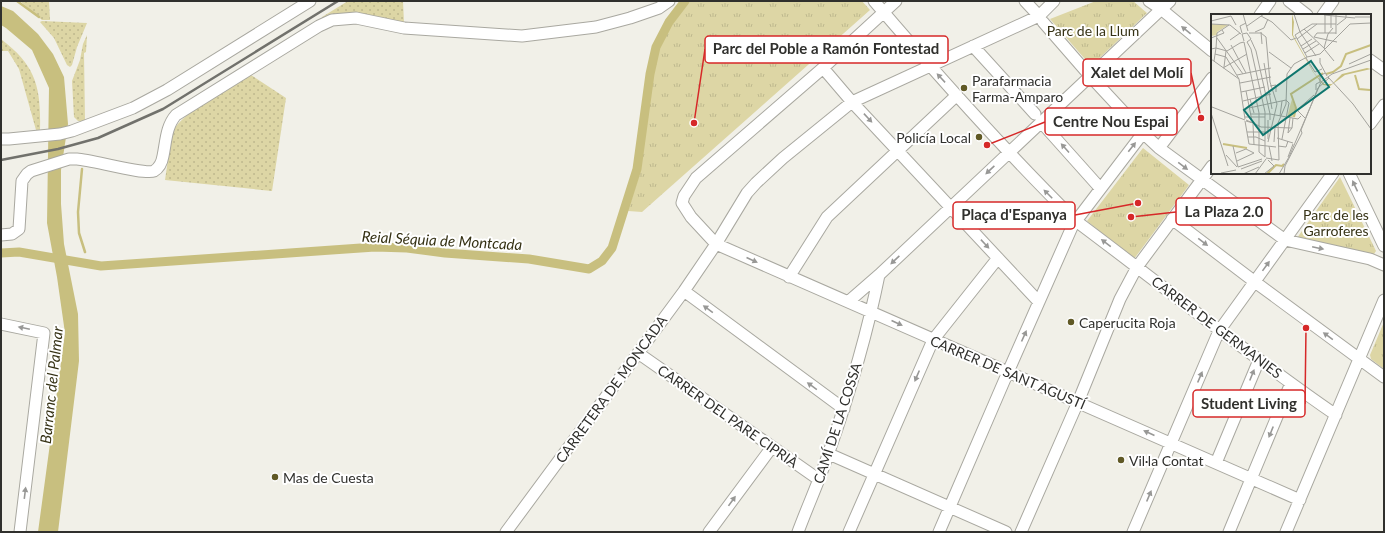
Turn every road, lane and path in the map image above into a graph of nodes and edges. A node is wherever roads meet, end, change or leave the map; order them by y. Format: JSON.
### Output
{"nodes":[{"id":1,"x":310,"y":1,"type":"edge"},
{"id":2,"x":669,"y":1,"type":"edge"},
{"id":3,"x":874,"y":1,"type":"edge"},
{"id":4,"x":896,"y":1,"type":"edge"},
{"id":5,"x":1025,"y":1,"type":"edge"},
{"id":6,"x":1054,"y":1,"type":"edge"},
{"id":7,"x":1149,"y":1,"type":"edge"},
{"id":8,"x":1170,"y":1,"type":"edge"},
{"id":9,"x":1270,"y":1,"type":"edge"},
{"id":10,"x":1289,"y":1,"type":"edge"},
{"id":11,"x":1333,"y":1,"type":"edge"},
{"id":12,"x":1161,"y":9,"type":"junction"},
{"id":13,"x":884,"y":12,"type":"junction"},
{"id":14,"x":1261,"y":14,"type":"edge"},
{"id":15,"x":1306,"y":14,"type":"edge"},
{"id":16,"x":1324,"y":14,"type":"edge"},
{"id":17,"x":1041,"y":19,"type":"junction"},
{"id":18,"x":973,"y":46,"type":"junction"},
{"id":19,"x":1211,"y":50,"type":"edge"},
{"id":20,"x":1371,"y":61,"type":"edge"},
{"id":21,"x":930,"y":66,"type":"junction"},
{"id":22,"x":823,"y":68,"type":"junction"},
{"id":23,"x":1384,"y":70,"type":"edge"},
{"id":24,"x":1090,"y":76,"type":"junction"},
{"id":25,"x":1211,"y":79,"type":"edge"},
{"id":26,"x":957,"y":95,"type":"junction"},
{"id":27,"x":852,"y":102,"type":"junction"},
{"id":28,"x":1384,"y":105,"type":"edge"},
{"id":29,"x":1038,"y":118,"type":"junction"},
{"id":30,"x":1371,"y":123,"type":"edge"},
{"id":31,"x":1143,"y":133,"type":"junction"},
{"id":32,"x":1,"y":139,"type":"edge"},
{"id":33,"x":1159,"y":148,"type":"junction"},
{"id":34,"x":898,"y":151,"type":"junction"},
{"id":35,"x":1009,"y":152,"type":"junction"},
{"id":36,"x":1211,"y":167,"type":"edge"},
{"id":37,"x":1332,"y":174,"type":"edge"},
{"id":38,"x":1349,"y":174,"type":"edge"},
{"id":39,"x":1201,"y":180,"type":"junction"},
{"id":40,"x":1100,"y":188,"type":"junction"},
{"id":41,"x":951,"y":208,"type":"junction"},
{"id":42,"x":1172,"y":219,"type":"junction"},
{"id":43,"x":1076,"y":221,"type":"junction"},
{"id":44,"x":1,"y":235,"type":"edge"},
{"id":45,"x":1285,"y":240,"type":"junction"},
{"id":46,"x":716,"y":244,"type":"junction"},
{"id":47,"x":1384,"y":246,"type":"edge"},
{"id":48,"x":998,"y":258,"type":"junction"},
{"id":49,"x":1384,"y":265,"type":"edge"},
{"id":50,"x":1137,"y":267,"type":"junction"},
{"id":51,"x":879,"y":276,"type":"junction"},
{"id":52,"x":789,"y":277,"type":"junction"},
{"id":53,"x":1255,"y":282,"type":"junction"},
{"id":54,"x":684,"y":291,"type":"junction"},
{"id":55,"x":1384,"y":300,"type":"edge"},
{"id":56,"x":848,"y":302,"type":"junction"},
{"id":57,"x":1039,"y":302,"type":"junction"},
{"id":58,"x":872,"y":312,"type":"junction"},
{"id":59,"x":1,"y":324,"type":"edge"},
{"id":60,"x":1219,"y":331,"type":"junction"},
{"id":61,"x":933,"y":340,"type":"junction"},
{"id":62,"x":638,"y":353,"type":"junction"},
{"id":63,"x":1360,"y":359,"type":"junction"},
{"id":64,"x":1258,"y":360,"type":"junction"},
{"id":65,"x":1008,"y":372,"type":"junction"},
{"id":66,"x":1384,"y":377,"type":"edge"},
{"id":67,"x":1291,"y":383,"type":"junction"},
{"id":68,"x":1078,"y":402,"type":"junction"},
{"id":69,"x":844,"y":409,"type":"junction"},
{"id":70,"x":1336,"y":415,"type":"junction"},
{"id":71,"x":1171,"y":444,"type":"junction"},
{"id":72,"x":772,"y":447,"type":"junction"},
{"id":73,"x":828,"y":454,"type":"junction"},
{"id":74,"x":1216,"y":463,"type":"junction"},
{"id":75,"x":874,"y":475,"type":"junction"},
{"id":76,"x":818,"y":479,"type":"junction"},
{"id":77,"x":1252,"y":479,"type":"junction"},
{"id":78,"x":1300,"y":500,"type":"junction"},
{"id":79,"x":950,"y":508,"type":"junction"},
{"id":80,"x":20,"y":532,"type":"edge"},
{"id":81,"x":506,"y":532,"type":"edge"},
{"id":82,"x":709,"y":532,"type":"edge"},
{"id":83,"x":798,"y":532,"type":"edge"},
{"id":84,"x":849,"y":532,"type":"edge"},
{"id":85,"x":939,"y":532,"type":"edge"},
{"id":86,"x":1006,"y":532,"type":"edge"},
{"id":87,"x":1020,"y":532,"type":"edge"},
{"id":88,"x":1133,"y":532,"type":"edge"},
{"id":89,"x":1229,"y":532,"type":"edge"},
{"id":90,"x":1286,"y":532,"type":"edge"}],
"edges":[{"from":1,"to":32,"type":"street"},
{"from":2,"to":44,"type":"street"},
{"from":3,"to":13,"type":"street","name":"CARRER DE GERMANIES"},
{"from":4,"to":13,"type":"street"},
{"from":5,"to":17,"type":"street"},
{"from":6,"to":17,"type":"street"},
{"from":7,"to":12,"type":"street"},
{"from":8,"to":12,"type":"street"},
{"from":9,"to":14,"type":"street"},
{"from":10,"to":15,"type":"street"},
{"from":11,"to":16,"type":"street"},
{"from":19,"to":12,"type":"street","one_way":true},
{"from":12,"to":24,"type":"street"},
{"from":13,"to":21,"type":"street","name":"CARRER DE GERMANIES"},
{"from":13,"to":22,"type":"street"},
{"from":17,"to":18,"type":"street","name":"CARRETERA DE MONCADA"},
{"from":17,"to":24,"type":"street"},
{"from":18,"to":21,"type":"street","name":"CARRETERA DE MONCADA"},
{"from":18,"to":29,"type":"street"},
{"from":20,"to":23,"type":"street"},
{"from":26,"to":21,"type":"street","name":"CARRER DE GERMANIES","one_way":true},
{"from":21,"to":27,"type":"street","name":"CARRETERA DE MONCADA"},
{"from":22,"to":27,"type":"street"},
{"from":22,"to":46,"type":"street"},
{"from":24,"to":29,"type":"street"},
{"from":24,"to":31,"type":"street"},
{"from":25,"to":33,"type":"street"},
{"from":26,"to":34,"type":"street"},
{"from":26,"to":35,"type":"street","name":"CARRER DE GERMANIES"},
{"from":27,"to":34,"type":"street","one_way":true},
{"from":27,"to":46,"type":"street","name":"CARRETERA DE MONCADA"},
{"from":28,"to":30,"type":"street"},
{"from":29,"to":35,"type":"street"},
{"from":40,"to":29,"type":"street","one_way":true},
{"from":31,"to":33,"type":"street"},
{"from":40,"to":31,"type":"street","one_way":true},
{"from":33,"to":39,"type":"street","one_way":true},
{"from":34,"to":41,"type":"street"},
{"from":34,"to":52,"type":"street"},
{"from":35,"to":41,"type":"street","one_way":true},
{"from":43,"to":35,"type":"street","name":"CARRER DE GERMANIES","one_way":true},
{"from":36,"to":39,"type":"street"},
{"from":37,"to":45,"type":"street"},
{"from":47,"to":38,"type":"street","one_way":true},
{"from":39,"to":42,"type":"street"},
{"from":39,"to":45,"type":"street"},
{"from":40,"to":43,"type":"street"},
{"from":41,"to":48,"type":"street","one_way":true},
{"from":41,"to":51,"type":"street","one_way":true},
{"from":42,"to":50,"type":"street"},
{"from":42,"to":53,"type":"street","one_way":true},
{"from":50,"to":43,"type":"street","name":"CARRER DE GERMANIES","one_way":true},
{"from":43,"to":57,"type":"street"},
{"from":45,"to":49,"type":"street","one_way":true},
{"from":53,"to":45,"type":"street","one_way":true},
{"from":46,"to":52,"type":"street","name":"CARRER DE SANT AGUSTÍ","one_way":true},
{"from":46,"to":54,"type":"street","name":"CARRETERA DE MONCADA"},
{"from":48,"to":57,"type":"street"},
{"from":48,"to":61,"type":"street"},
{"from":50,"to":60,"type":"street","name":"CARRER DE GERMANIES"},
{"from":50,"to":68,"type":"street"},
{"from":51,"to":56,"type":"street"},
{"from":51,"to":58,"type":"street","name":"CAMÍ DE LA COSSA"},
{"from":52,"to":56,"type":"street","name":"CARRER DE SANT AGUSTÍ"},
{"from":53,"to":60,"type":"street"},
{"from":63,"to":53,"type":"street","one_way":true},
{"from":54,"to":62,"type":"street","name":"CARRETERA DE MONCADA"},
{"from":69,"to":54,"type":"street","one_way":true},
{"from":55,"to":63,"type":"street"},
{"from":56,"to":58,"type":"street","name":"CARRER DE SANT AGUSTÍ"},
{"from":65,"to":57,"type":"street","one_way":true},
{"from":58,"to":61,"type":"street","name":"CARRER DE SANT AGUSTÍ","one_way":true},
{"from":58,"to":69,"type":"street","name":"CAMÍ DE LA COSSA"},
{"from":80,"to":59,"type":"street","one_way":true},
{"from":60,"to":64,"type":"street","name":"CARRER DE GERMANIES"},
{"from":71,"to":60,"type":"street","one_way":true},
{"from":61,"to":65,"type":"street","name":"CARRER DE SANT AGUSTÍ"},
{"from":61,"to":75,"type":"street","one_way":true},
{"from":62,"to":72,"type":"street","name":"CARRER DEL PARE CIPRIÀ"},
{"from":62,"to":81,"type":"street","name":"CARRETERA DE MONCADA"},
{"from":63,"to":66,"type":"street"},
{"from":63,"to":70,"type":"street"},
{"from":64,"to":67,"type":"street","name":"CARRER DE GERMANIES"},
{"from":74,"to":64,"type":"street","one_way":true},
{"from":65,"to":68,"type":"street","name":"CARRER DE SANT AGUSTÍ"},
{"from":65,"to":79,"type":"street"},
{"from":67,"to":70,"type":"street","name":"CARRER DE GERMANIES"},
{"from":67,"to":77,"type":"street","one_way":true},
{"from":71,"to":68,"type":"street","name":"CARRER DE SANT AGUSTÍ","one_way":true},
{"from":68,"to":87,"type":"street"},
{"from":69,"to":73,"type":"street","name":"CAMÍ DE LA COSSA"},
{"from":70,"to":78,"type":"street"},
{"from":71,"to":74,"type":"street","name":"CARRER DE SANT AGUSTÍ"},
{"from":88,"to":71,"type":"street","one_way":true},
{"from":72,"to":76,"type":"street","name":"CARRER DEL PARE CIPRIÀ"},
{"from":82,"to":72,"type":"street","one_way":true},
{"from":73,"to":75,"type":"street"},
{"from":73,"to":76,"type":"street","name":"CAMÍ DE LA COSSA"},
{"from":74,"to":77,"type":"street","name":"CARRER DE SANT AGUSTÍ"},
{"from":75,"to":79,"type":"street"},
{"from":75,"to":84,"type":"street"},
{"from":76,"to":83,"type":"street","name":"CAMÍ DE LA COSSA"},
{"from":77,"to":78,"type":"street","name":"CARRER DE SANT AGUSTÍ"},
{"from":77,"to":89,"type":"street"},
{"from":78,"to":90,"type":"street"},
{"from":79,"to":85,"type":"street"},
{"from":79,"to":86,"type":"street"}]}
